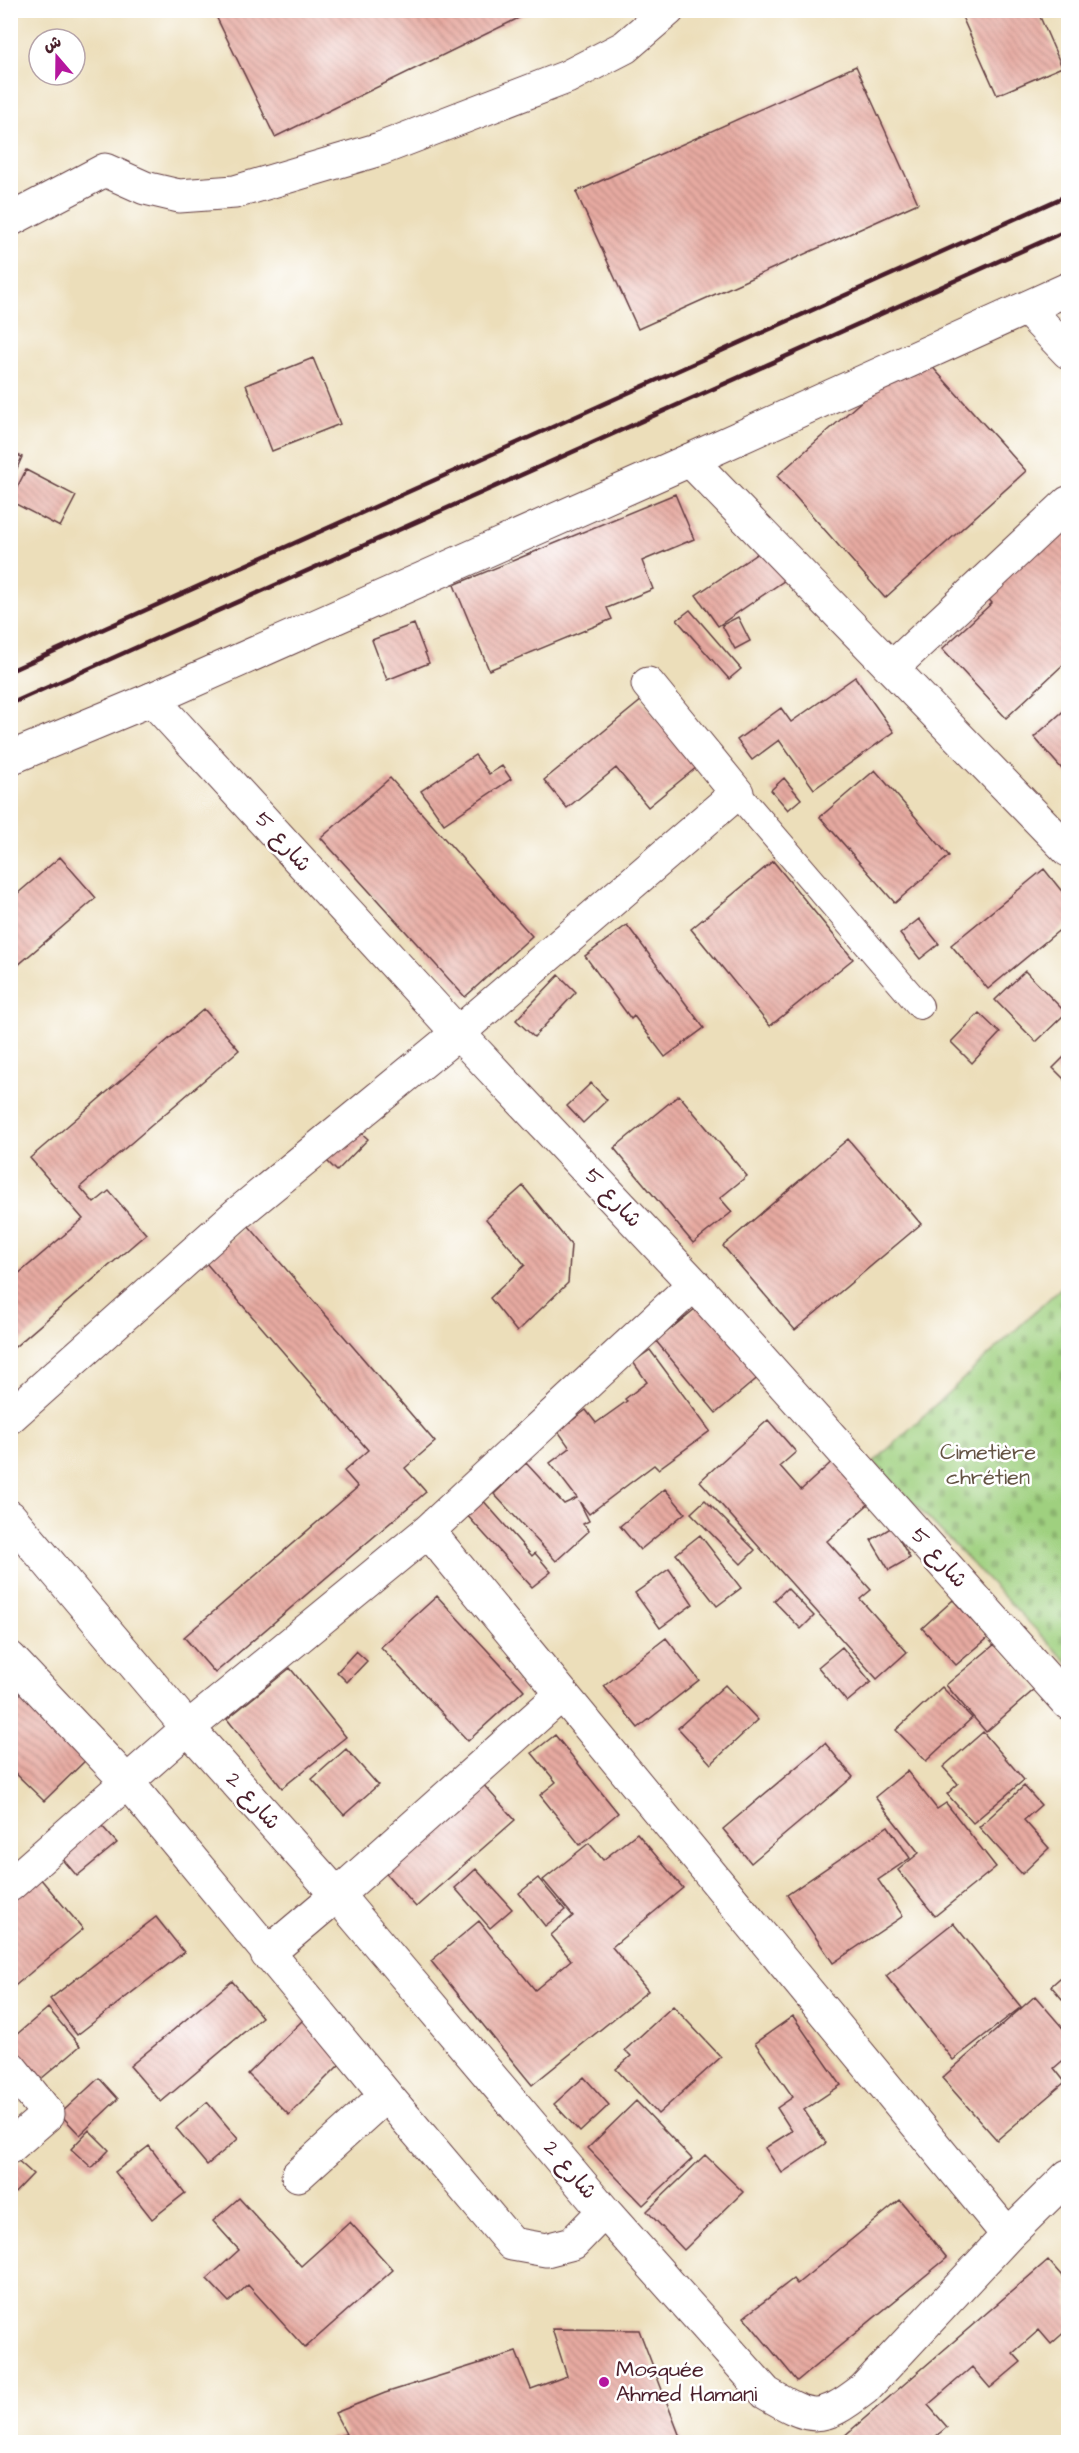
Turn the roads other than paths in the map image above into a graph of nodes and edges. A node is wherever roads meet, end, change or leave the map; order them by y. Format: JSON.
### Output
{"nodes":[{"id":1,"x":668,"y":10,"type":"edge"},
{"id":2,"x":10,"y":220,"type":"edge"},
{"id":3,"x":1068,"y":289,"type":"edge"},
{"id":4,"x":1027,"y":309,"type":"junction"},
{"id":5,"x":1068,"y":352,"type":"edge"},
{"id":6,"x":690,"y":460,"type":"junction"},
{"id":7,"x":1068,"y":502,"type":"edge"},
{"id":8,"x":892,"y":668,"type":"junction"},
{"id":9,"x":648,"y":684,"type":"dead end"},
{"id":10,"x":152,"y":699,"type":"junction"},
{"id":11,"x":10,"y":758,"type":"edge"},
{"id":12,"x":737,"y":793,"type":"junction"},
{"id":13,"x":1068,"y":850,"type":"edge"},
{"id":14,"x":920,"y":1006,"type":"dead end"},
{"id":15,"x":458,"y":1034,"type":"junction"},
{"id":16,"x":694,"y":1284,"type":"junction"},
{"id":17,"x":10,"y":1417,"type":"edge"},
{"id":18,"x":10,"y":1516,"type":"edge"},
{"id":19,"x":428,"y":1531,"type":"junction"},
{"id":20,"x":10,"y":1658,"type":"edge"},
{"id":21,"x":561,"y":1695,"type":"junction"},
{"id":22,"x":1068,"y":1703,"type":"edge"},
{"id":23,"x":188,"y":1728,"type":"junction"},
{"id":24,"x":128,"y":1783,"type":"junction"},
{"id":25,"x":10,"y":1885,"type":"edge"},
{"id":26,"x":337,"y":1895,"type":"junction"},
{"id":27,"x":267,"y":1954,"type":"junction"},
{"id":28,"x":10,"y":2067,"type":"edge"},
{"id":29,"x":386,"y":2095,"type":"junction"},
{"id":30,"x":10,"y":2147,"type":"edge"},
{"id":31,"x":298,"y":2175,"type":"dead end"},
{"id":32,"x":1068,"y":2176,"type":"edge"},
{"id":33,"x":604,"y":2211,"type":"junction"},
{"id":34,"x":1008,"y":2235,"type":"junction"}],
"edges":[{"from":1,"to":2,"type":"street"},
{"from":3,"to":4,"type":"street"},
{"from":4,"to":5,"type":"street"},
{"from":4,"to":6,"type":"street"},
{"from":6,"to":8,"type":"street"},
{"from":6,"to":10,"type":"street"},
{"from":7,"to":8,"type":"street"},
{"from":8,"to":13,"type":"street"},
{"from":9,"to":12,"type":"street"},
{"from":10,"to":11,"type":"street"},
{"from":10,"to":15,"type":"street","name":"شارع 5"},
{"from":12,"to":14,"type":"lane"},
{"from":12,"to":15,"type":"street"},
{"from":15,"to":16,"type":"street","name":"شارع 5"},
{"from":15,"to":17,"type":"street"},
{"from":16,"to":19,"type":"street"},
{"from":16,"to":22,"type":"street","name":"شارع 5"},
{"from":18,"to":23,"type":"street","name":"شارع 2"},
{"from":19,"to":21,"type":"street"},
{"from":19,"to":23,"type":"street"},
{"from":20,"to":24,"type":"street","name":"شارع 2"},
{"from":21,"to":26,"type":"street"},
{"from":21,"to":34,"type":"street"},
{"from":23,"to":24,"type":"street"},
{"from":23,"to":26,"type":"street","name":"شارع 2"},
{"from":24,"to":25,"type":"street"},
{"from":24,"to":27,"type":"street","name":"شارع 2"},
{"from":26,"to":27,"type":"street"},
{"from":26,"to":33,"type":"street","name":"شارع 2"},
{"from":27,"to":29,"type":"street","name":"شارع 2"},
{"from":28,"to":30,"type":"street"},
{"from":29,"to":31,"type":"street"},
{"from":29,"to":33,"type":"street","name":"شارع 2"},
{"from":32,"to":34,"type":"street"},
{"from":33,"to":34,"type":"street"}]}
